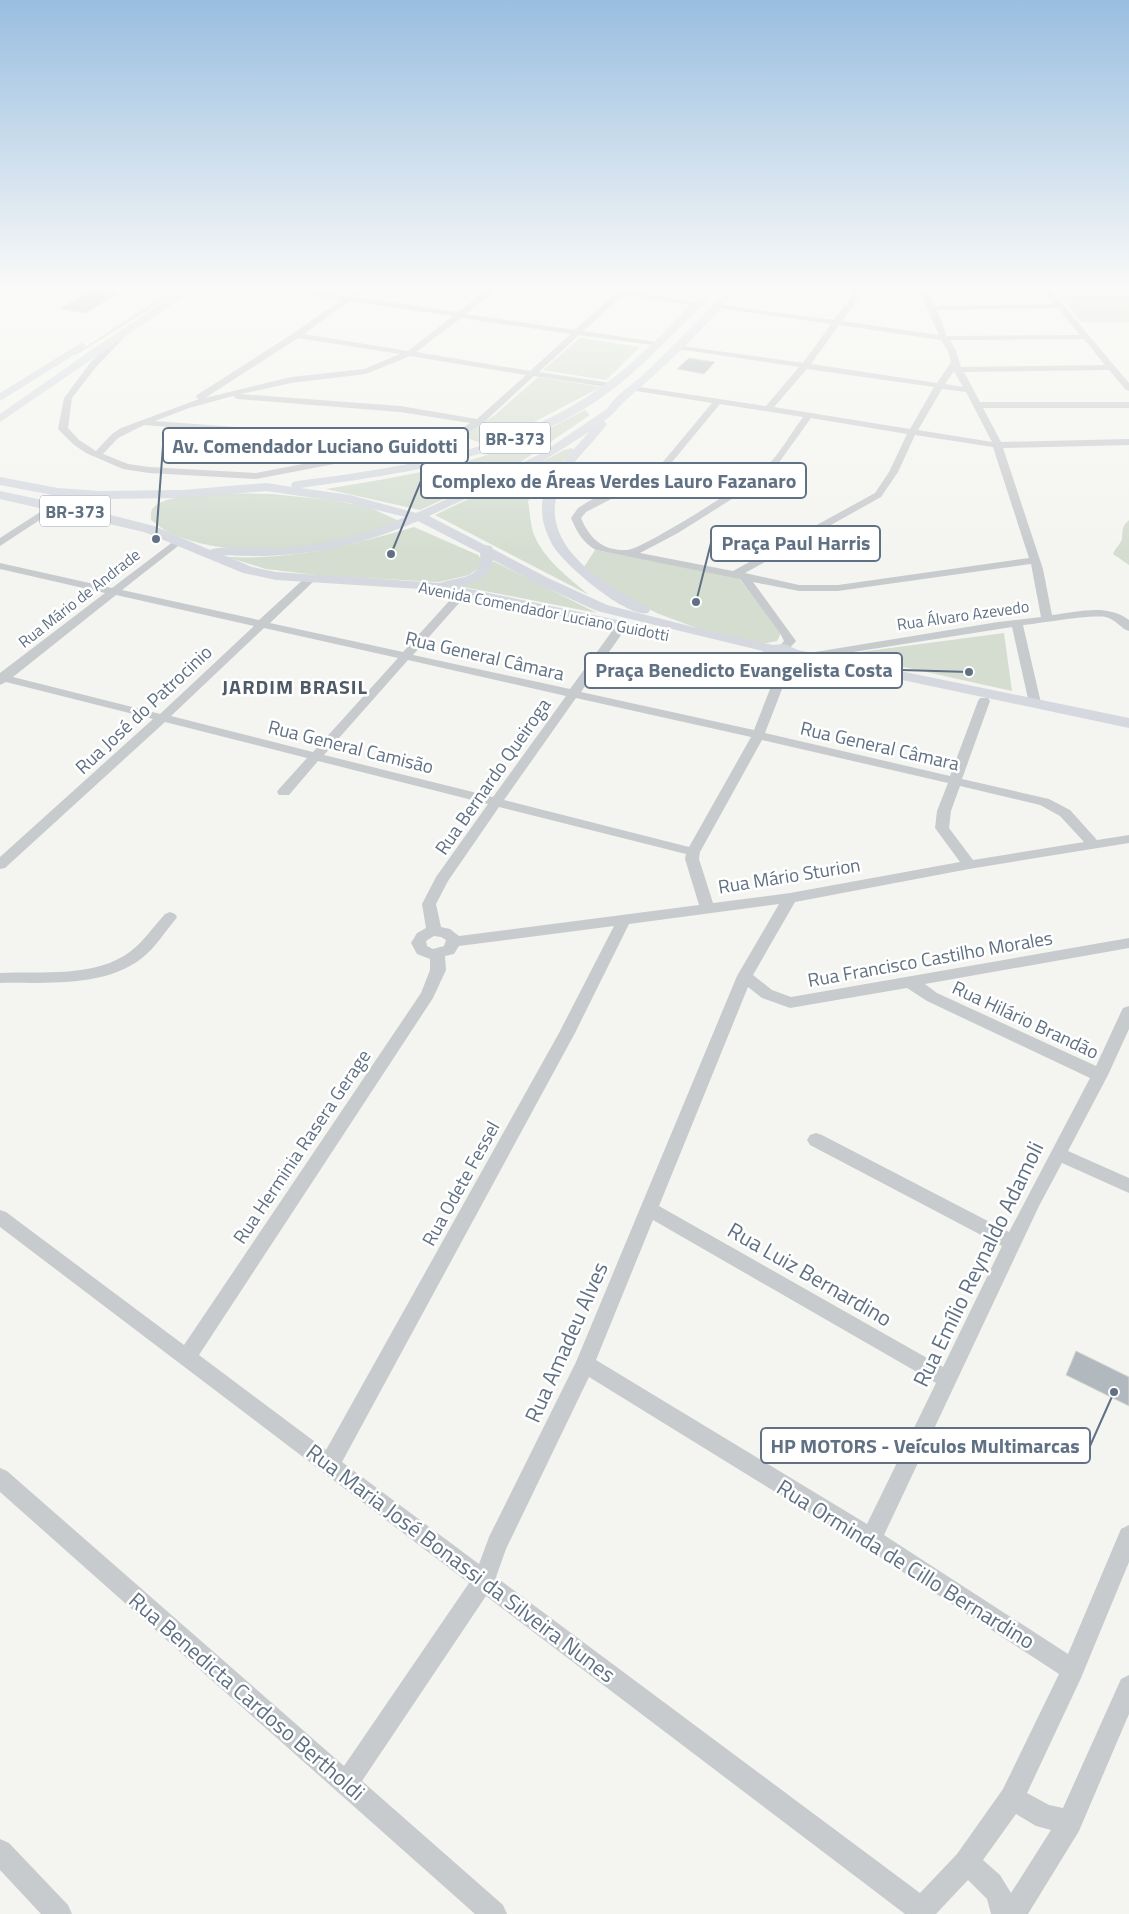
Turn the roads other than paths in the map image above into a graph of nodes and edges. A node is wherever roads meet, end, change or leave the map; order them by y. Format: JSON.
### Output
{"nodes":[{"id":1,"x":36,"y":374,"type":"edge"},
{"id":2,"x":62,"y":374,"type":"edge"},
{"id":3,"x":85,"y":374,"type":"edge"},
{"id":4,"x":235,"y":374,"type":"edge"},
{"id":5,"x":338,"y":374,"type":"edge"},
{"id":6,"x":531,"y":374,"type":"edge"},
{"id":7,"x":540,"y":374,"type":"edge"},
{"id":8,"x":624,"y":374,"type":"edge"},
{"id":9,"x":633,"y":374,"type":"edge"},
{"id":10,"x":650,"y":374,"type":"edge"},
{"id":11,"x":798,"y":374,"type":"edge"},
{"id":12,"x":861,"y":374,"type":"edge"},
{"id":13,"x":950,"y":374,"type":"edge"},
{"id":14,"x":961,"y":374,"type":"edge"},
{"id":15,"x":1117,"y":374,"type":"edge"},
{"id":16,"x":610,"y":386,"type":"junction"},
{"id":17,"x":939,"y":386,"type":"junction"},
{"id":18,"x":636,"y":388,"type":"junction"},
{"id":19,"x":1129,"y":388,"type":"edge"},
{"id":20,"x":210,"y":390,"type":"junction"},
{"id":21,"x":969,"y":390,"type":"junction"},
{"id":22,"x":224,"y":395,"type":"junction"},
{"id":23,"x":0,"y":398,"type":"edge"},
{"id":24,"x":718,"y":401,"type":"junction"},
{"id":25,"x":615,"y":404,"type":"junction"},
{"id":26,"x":979,"y":405,"type":"junction"},
{"id":27,"x":1129,"y":405,"type":"edge"},
{"id":28,"x":186,"y":406,"type":"junction"},
{"id":29,"x":768,"y":409,"type":"junction"},
{"id":30,"x":809,"y":415,"type":"junction"},
{"id":31,"x":0,"y":419,"type":"edge"},
{"id":32,"x":479,"y":422,"type":"junction"},
{"id":33,"x":139,"y":423,"type":"junction"},
{"id":34,"x":912,"y":432,"type":"junction"},
{"id":35,"x":1129,"y":442,"type":"edge"},
{"id":36,"x":996,"y":445,"type":"junction"},
{"id":37,"x":398,"y":450,"type":"junction"},
{"id":38,"x":97,"y":455,"type":"junction"},
{"id":39,"x":0,"y":481,"type":"edge"},
{"id":40,"x":266,"y":487,"type":"junction"},
{"id":41,"x":183,"y":494,"type":"junction"},
{"id":42,"x":0,"y":496,"type":"edge"},
{"id":43,"x":54,"y":506,"type":"junction"},
{"id":44,"x":391,"y":508,"type":"joint"},
{"id":45,"x":442,"y":527,"type":"joint"},
{"id":46,"x":149,"y":529,"type":"junction"},
{"id":47,"x":181,"y":542,"type":"junction"},
{"id":48,"x":0,"y":544,"type":"edge"},
{"id":49,"x":486,"y":549,"type":"junction"},
{"id":50,"x":630,"y":554,"type":"junction"},
{"id":51,"x":1035,"y":560,"type":"junction"},
{"id":52,"x":0,"y":566,"type":"edge"},
{"id":53,"x":740,"y":575,"type":"junction"},
{"id":54,"x":310,"y":579,"type":"junction"},
{"id":55,"x":436,"y":586,"type":"junction"},
{"id":56,"x":464,"y":591,"type":"junction"},
{"id":57,"x":115,"y":592,"type":"junction"},
{"id":58,"x":1047,"y":620,"type":"junction"},
{"id":59,"x":1017,"y":623,"type":"junction"},
{"id":60,"x":262,"y":624,"type":"junction"},
{"id":61,"x":1125,"y":624,"type":"edge"},
{"id":62,"x":622,"y":625,"type":"junction"},
{"id":63,"x":712,"y":636,"type":"junction"},
{"id":64,"x":781,"y":654,"type":"junction"},
{"id":65,"x":406,"y":656,"type":"junction"},
{"id":66,"x":809,"y":656,"type":"junction"},
{"id":67,"x":1,"y":679,"type":"edge"},
{"id":68,"x":574,"y":694,"type":"junction"},
{"id":69,"x":984,"y":701,"type":"junction"},
{"id":70,"x":1035,"y":704,"type":"junction"},
{"id":71,"x":162,"y":718,"type":"junction"},
{"id":72,"x":1129,"y":723,"type":"edge"},
{"id":73,"x":1129,"y":731,"type":"edge"},
{"id":74,"x":758,"y":735,"type":"junction"},
{"id":75,"x":315,"y":756,"type":"junction"},
{"id":76,"x":955,"y":781,"type":"junction"},
{"id":77,"x":284,"y":792,"type":"dead end"},
{"id":78,"x":498,"y":802,"type":"junction"},
{"id":79,"x":1129,"y":839,"type":"edge"},
{"id":80,"x":1093,"y":844,"type":"junction"},
{"id":81,"x":693,"y":852,"type":"junction"},
{"id":82,"x":0,"y":865,"type":"edge"},
{"id":83,"x":969,"y":865,"type":"junction"},
{"id":84,"x":790,"y":898,"type":"junction"},
{"id":85,"x":707,"y":908,"type":"junction"},
{"id":86,"x":170,"y":917,"type":"dead end"},
{"id":87,"x":624,"y":920,"type":"junction"},
{"id":88,"x":434,"y":931,"type":"junction"},
{"id":89,"x":454,"y":942,"type":"junction"},
{"id":90,"x":1129,"y":943,"type":"edge"},
{"id":91,"x":438,"y":954,"type":"junction"},
{"id":92,"x":745,"y":976,"type":"junction"},
{"id":93,"x":0,"y":978,"type":"edge"},
{"id":94,"x":910,"y":982,"type":"junction"},
{"id":95,"x":1129,"y":1012,"type":"edge"},
{"id":96,"x":1100,"y":1075,"type":"junction"},
{"id":97,"x":816,"y":1140,"type":"dead end"},
{"id":98,"x":1058,"y":1154,"type":"junction"},
{"id":99,"x":1129,"y":1186,"type":"edge"},
{"id":100,"x":650,"y":1209,"type":"junction"},
{"id":101,"x":0,"y":1217,"type":"edge"},
{"id":102,"x":1013,"y":1243,"type":"junction"},
{"id":103,"x":187,"y":1357,"type":"junction"},
{"id":104,"x":586,"y":1364,"type":"junction"},
{"id":105,"x":947,"y":1380,"type":"junction"},
{"id":106,"x":330,"y":1464,"type":"junction"},
{"id":107,"x":0,"y":1478,"type":"edge"},
{"id":108,"x":1129,"y":1536,"type":"edge"},
{"id":109,"x":871,"y":1539,"type":"junction"},
{"id":110,"x":484,"y":1580,"type":"junction"},
{"id":111,"x":1073,"y":1670,"type":"junction"},
{"id":112,"x":1129,"y":1687,"type":"edge"},
{"id":113,"x":346,"y":1784,"type":"junction"},
{"id":114,"x":1012,"y":1798,"type":"junction"},
{"id":115,"x":1070,"y":1822,"type":"junction"},
{"id":116,"x":0,"y":1852,"type":"edge"},
{"id":117,"x":966,"y":1862,"type":"junction"},
{"id":118,"x":920,"y":1912,"type":"edge"},
{"id":119,"x":59,"y":1914,"type":"edge"},
{"id":120,"x":494,"y":1914,"type":"edge"},
{"id":121,"x":1004,"y":1914,"type":"edge"},
{"id":122,"x":1013,"y":1914,"type":"edge"}],
"edges":[{"from":1,"to":23,"type":"main road"},
{"from":2,"to":31,"type":"main road"},
{"from":3,"to":38,"type":"street"},
{"from":4,"to":20,"type":"street"},
{"from":5,"to":22,"type":"street"},
{"from":6,"to":32,"type":"street"},
{"from":7,"to":16,"type":"street"},
{"from":8,"to":16,"type":"main road","number":"BR-373"},
{"from":9,"to":25,"type":"main road"},
{"from":10,"to":18,"type":"main road","number":"BR-373"},
{"from":11,"to":29,"type":"street"},
{"from":12,"to":17,"type":"street"},
{"from":13,"to":17,"type":"street"},
{"from":14,"to":21,"type":"street"},
{"from":15,"to":19,"type":"street"},
{"from":16,"to":25,"type":"main road"},
{"from":16,"to":40,"type":"main road","number":"BR-373"},
{"from":17,"to":21,"type":"street"},
{"from":17,"to":34,"type":"street"},
{"from":18,"to":24,"type":"street"},
{"from":18,"to":25,"type":"main road","number":"BR-373"},
{"from":20,"to":22,"type":"street"},
{"from":20,"to":28,"type":"street"},
{"from":21,"to":26,"type":"street"},
{"from":22,"to":28,"type":"street"},
{"from":22,"to":32,"type":"street"},
{"from":24,"to":29,"type":"street"},
{"from":24,"to":50,"type":"street"},
{"from":25,"to":47,"type":"main road","number":"BR-373"},
{"from":25,"to":63,"type":"main road"},
{"from":26,"to":27,"type":"street"},
{"from":26,"to":36,"type":"street"},
{"from":28,"to":33,"type":"street"},
{"from":29,"to":30,"type":"street"},
{"from":30,"to":34,"type":"street"},
{"from":30,"to":50,"type":"street"},
{"from":32,"to":37,"type":"street"},
{"from":33,"to":37,"type":"street"},
{"from":33,"to":38,"type":"street"},
{"from":34,"to":36,"type":"street"},
{"from":34,"to":53,"type":"street"},
{"from":35,"to":36,"type":"street"},
{"from":36,"to":51,"type":"street"},
{"from":37,"to":38,"type":"street"},
{"from":39,"to":41,"type":"main road","name":"Avenida Comendador Luciano Guidotti","number":"BR-373"},
{"from":40,"to":41,"type":"main road","name":"Avenida Comendador Luciano Guidotti","number":"BR-373"},
{"from":40,"to":44,"type":"main road","name":"Avenida Comendador Luciano Guidotti"},
{"from":41,"to":46,"type":"main road"},
{"from":42,"to":43,"type":"main road","name":"Avenida Comendador Luciano Guidotti","number":"BR-373"},
{"from":43,"to":46,"type":"main road","name":"Avenida Comendador Luciano Guidotti","number":"BR-373"},
{"from":43,"to":48,"type":"street"},
{"from":44,"to":45,"type":"main road","name":"Avenida Comendador Luciano Guidotti"},
{"from":45,"to":49,"type":"main road","name":"Avenida Comendador Luciano Guidotti"},
{"from":46,"to":47,"type":"main road","name":"Avenida Comendador Luciano Guidotti","number":"BR-373"},
{"from":47,"to":54,"type":"main road","name":"Avenida Comendador Luciano Guidotti"},
{"from":47,"to":57,"type":"street","name":"Rua Mário de Andrade"},
{"from":49,"to":55,"type":"main road"},
{"from":49,"to":63,"type":"main road","name":"Avenida Comendador Luciano Guidotti"},
{"from":50,"to":53,"type":"street"},
{"from":51,"to":53,"type":"street"},
{"from":51,"to":58,"type":"street"},
{"from":52,"to":57,"type":"street","name":"Rua General Câmara"},
{"from":53,"to":64,"type":"street"},
{"from":54,"to":55,"type":"main road","name":"Avenida Comendador Luciano Guidotti"},
{"from":54,"to":60,"type":"street","name":"Rua José do Patrocinio"},
{"from":55,"to":56,"type":"main road","name":"Avenida Comendador Luciano Guidotti"},
{"from":56,"to":62,"type":"main road","name":"Avenida Comendador Luciano Guidotti"},
{"from":56,"to":65,"type":"street"},
{"from":57,"to":60,"type":"street","name":"Rua General Câmara"},
{"from":57,"to":67,"type":"street","name":"Rua Mário de Andrade"},
{"from":58,"to":59,"type":"street","name":"Rua Álvaro Azevedo"},
{"from":58,"to":61,"type":"street","name":"Rua Álvaro Azevedo"},
{"from":59,"to":66,"type":"street","name":"Rua Álvaro Azevedo"},
{"from":59,"to":70,"type":"street"},
{"from":60,"to":65,"type":"street","name":"Rua General Câmara"},
{"from":60,"to":71,"type":"street","name":"Rua José do Patrocinio"},
{"from":62,"to":64,"type":"main road","name":"Avenida Comendador Luciano Guidotti"},
{"from":62,"to":68,"type":"street","name":"Rua Bernardo Queiroga"},
{"from":63,"to":64,"type":"main road","name":"Avenida Comendador Luciano Guidotti"},
{"from":64,"to":66,"type":"main road","name":"Avenida Comendador Luciano Guidotti"},
{"from":64,"to":69,"type":"main road","name":"Avenida Comendador Luciano Guidotti"},
{"from":64,"to":74,"type":"street"},
{"from":65,"to":68,"type":"street","name":"Rua General Câmara"},
{"from":65,"to":75,"type":"street"},
{"from":66,"to":70,"type":"main road","name":"Avenida Comendador Luciano Guidotti"},
{"from":67,"to":71,"type":"street","name":"Rua General Camisão"},
{"from":68,"to":74,"type":"street","name":"Rua General Câmara"},
{"from":68,"to":78,"type":"street","name":"Rua Bernardo Queiroga"},
{"from":69,"to":73,"type":"main road","name":"Avenida Comendador Luciano Guidotti"},
{"from":69,"to":76,"type":"street"},
{"from":70,"to":72,"type":"main road","name":"Avenida Comendador Luciano Guidotti"},
{"from":71,"to":75,"type":"street","name":"Rua General Camisão"},
{"from":71,"to":82,"type":"street","name":"Rua José do Patrocinio"},
{"from":74,"to":76,"type":"street","name":"Rua General Câmara"},
{"from":74,"to":81,"type":"street"},
{"from":75,"to":77,"type":"street"},
{"from":75,"to":78,"type":"street","name":"Rua General Camisão"},
{"from":76,"to":80,"type":"street","name":"Rua General Câmara"},
{"from":76,"to":83,"type":"street"},
{"from":78,"to":81,"type":"street","name":"Rua General Camisão"},
{"from":78,"to":88,"type":"street","name":"Rua Bernardo Queiroga"},
{"from":79,"to":80,"type":"street","name":"Rua Mário Sturion"},
{"from":80,"to":83,"type":"street","name":"Rua Mário Sturion"},
{"from":81,"to":85,"type":"street"},
{"from":83,"to":84,"type":"street","name":"Rua Mário Sturion"},
{"from":84,"to":85,"type":"street","name":"Rua Mário Sturion"},
{"from":84,"to":92,"type":"street","name":"Rua Amadeu Alves"},
{"from":85,"to":87,"type":"street","name":"Rua Mário Sturion"},
{"from":86,"to":93,"type":"street"},
{"from":87,"to":89,"type":"street","name":"Rua Mário Sturion"},
{"from":87,"to":106,"type":"street","name":"Rua Odete Fessel"},
{"from":88,"to":89,"type":"street"},
{"from":88,"to":91,"type":"street"},
{"from":89,"to":91,"type":"street"},
{"from":90,"to":94,"type":"street","name":"Rua Francisco Castilho Morales"},
{"from":91,"to":103,"type":"street","name":"Rua Herminia Rasera Gerage"},
{"from":92,"to":94,"type":"street","name":"Rua Francisco Castilho Morales"},
{"from":92,"to":100,"type":"street","name":"Rua Amadeu Alves"},
{"from":94,"to":96,"type":"street","name":"Rua Hilário Brandão"},
{"from":95,"to":96,"type":"street","name":"Rua Emílio Reynaldo Adamoli"},
{"from":96,"to":98,"type":"street","name":"Rua Emílio Reynaldo Adamoli"},
{"from":97,"to":102,"type":"street"},
{"from":98,"to":99,"type":"street"},
{"from":98,"to":102,"type":"street","name":"Rua Emílio Reynaldo Adamoli"},
{"from":100,"to":104,"type":"street","name":"Rua Amadeu Alves"},
{"from":100,"to":105,"type":"street","name":"Rua Luiz Bernardino"},
{"from":101,"to":103,"type":"street","name":"Rua Maria José Bonassi da Silveira Nunes"},
{"from":102,"to":105,"type":"street","name":"Rua Emílio Reynaldo Adamoli"},
{"from":103,"to":106,"type":"street","name":"Rua Maria José Bonassi da Silveira Nunes"},
{"from":104,"to":109,"type":"street","name":"Rua Orminda de Cillo Bernardino"},
{"from":104,"to":110,"type":"street","name":"Rua Amadeu Alves"},
{"from":105,"to":109,"type":"street","name":"Rua Emílio Reynaldo Adamoli"},
{"from":106,"to":110,"type":"street","name":"Rua Maria José Bonassi da Silveira Nunes"},
{"from":107,"to":113,"type":"street","name":"Rua Benedicta Cardoso Bertholdi"},
{"from":108,"to":111,"type":"street"},
{"from":109,"to":111,"type":"street","name":"Rua Orminda de Cillo Bernardino"},
{"from":110,"to":113,"type":"street","name":"Rua Amadeu Alves"},
{"from":110,"to":118,"type":"street","name":"Rua Maria José Bonassi da Silveira Nunes"},
{"from":111,"to":114,"type":"street"},
{"from":112,"to":115,"type":"street"},
{"from":113,"to":120,"type":"street","name":"Rua Benedicta Cardoso Bertholdi"},
{"from":114,"to":115,"type":"street"},
{"from":114,"to":117,"type":"street"},
{"from":115,"to":122,"type":"street"},
{"from":116,"to":119,"type":"street"},
{"from":117,"to":118,"type":"street"},
{"from":117,"to":121,"type":"street"}]}
